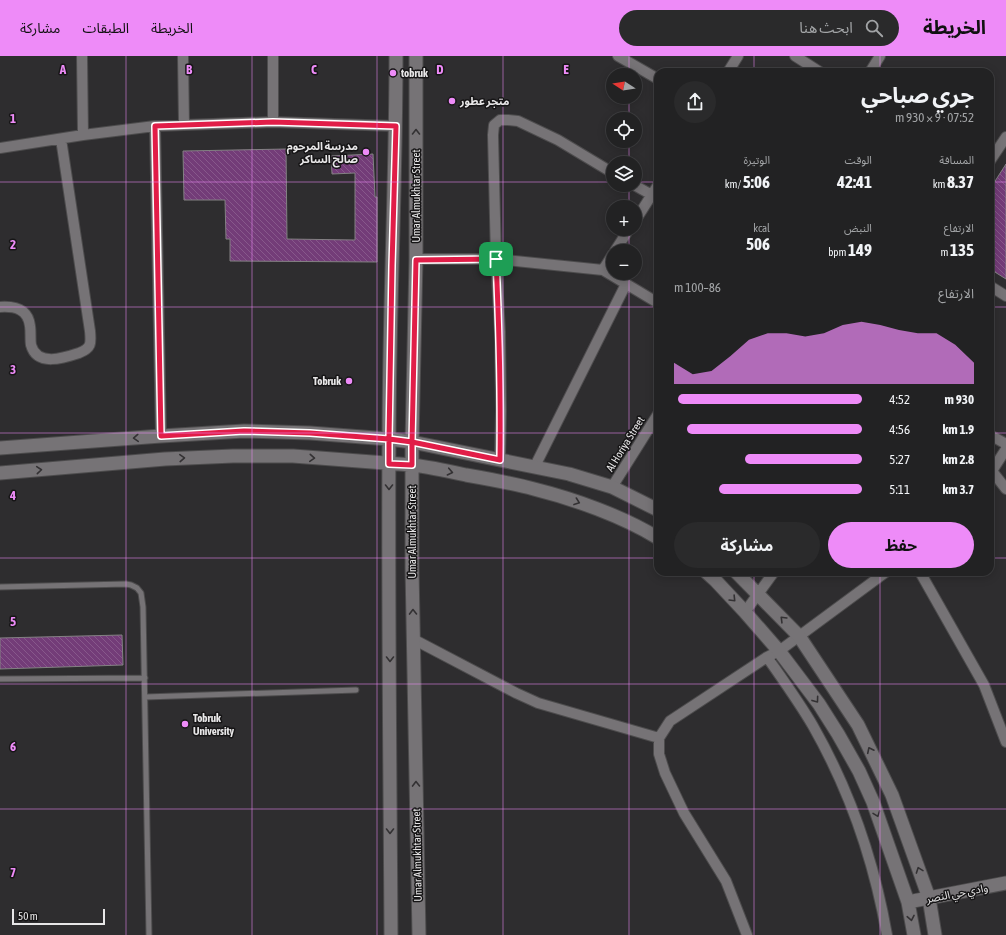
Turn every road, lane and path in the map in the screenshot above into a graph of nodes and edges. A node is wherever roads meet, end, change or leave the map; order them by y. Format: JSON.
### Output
{"nodes":[{"id":1,"x":82,"y":56,"type":"edge"},
{"id":2,"x":183,"y":56,"type":"edge"},
{"id":3,"x":273,"y":56,"type":"edge"},
{"id":4,"x":396,"y":56,"type":"edge"},
{"id":5,"x":416,"y":56,"type":"edge"},
{"id":6,"x":618,"y":56,"type":"edge"},
{"id":7,"x":738,"y":56,"type":"edge"},
{"id":8,"x":795,"y":56,"type":"edge"},
{"id":9,"x":880,"y":56,"type":"edge"},
{"id":10,"x":730,"y":68,"type":"edge"},
{"id":11,"x":814,"y":68,"type":"edge"},
{"id":12,"x":872,"y":68,"type":"edge"},
{"id":13,"x":654,"y":77,"type":"edge"},
{"id":14,"x":273,"y":122,"type":"junction"},
{"id":15,"x":184,"y":125,"type":"junction"},
{"id":16,"x":155,"y":126,"type":"junction"},
{"id":17,"x":396,"y":126,"type":"junction"},
{"id":18,"x":83,"y":136,"type":"junction"},
{"id":19,"x":1006,"y":137,"type":"edge"},
{"id":20,"x":61,"y":139,"type":"junction"},
{"id":21,"x":0,"y":148,"type":"edge"},
{"id":22,"x":994,"y":155,"type":"edge"},
{"id":23,"x":606,"y":169,"type":"edge"},
{"id":24,"x":642,"y":189,"type":"edge"},
{"id":25,"x":654,"y":192,"type":"edge"},
{"id":26,"x":652,"y":195,"type":"junction"},
{"id":27,"x":642,"y":210,"type":"edge"},
{"id":28,"x":496,"y":259,"type":"junction"},
{"id":29,"x":416,"y":260,"type":"junction"},
{"id":30,"x":606,"y":264,"type":"edge"},
{"id":31,"x":602,"y":270,"type":"junction"},
{"id":32,"x":626,"y":284,"type":"junction"},
{"id":33,"x":994,"y":288,"type":"edge"},
{"id":34,"x":1006,"y":296,"type":"edge"},
{"id":35,"x":654,"y":301,"type":"edge"},
{"id":36,"x":0,"y":308,"type":"edge"},
{"id":37,"x":654,"y":420,"type":"edge"},
{"id":38,"x":161,"y":436,"type":"junction"},
{"id":39,"x":994,"y":437,"type":"edge"},
{"id":40,"x":389,"y":439,"type":"junction"},
{"id":41,"x":412,"y":442,"type":"junction"},
{"id":42,"x":1006,"y":444,"type":"edge"},
{"id":43,"x":0,"y":448,"type":"edge"},
{"id":44,"x":1006,"y":449,"type":"edge"},
{"id":45,"x":500,"y":460,"type":"junction"},
{"id":46,"x":389,"y":464,"type":"junction"},
{"id":47,"x":412,"y":465,"type":"junction"},
{"id":48,"x":534,"y":468,"type":"junction"},
{"id":49,"x":994,"y":468,"type":"edge"},
{"id":50,"x":0,"y":473,"type":"edge"},
{"id":51,"x":994,"y":476,"type":"edge"},
{"id":52,"x":612,"y":487,"type":"junction"},
{"id":53,"x":1006,"y":489,"type":"edge"},
{"id":54,"x":654,"y":508,"type":"edge"},
{"id":55,"x":654,"y":536,"type":"edge"},
{"id":56,"x":710,"y":576,"type":"edge"},
{"id":57,"x":740,"y":576,"type":"edge"},
{"id":58,"x":771,"y":576,"type":"edge"},
{"id":59,"x":881,"y":576,"type":"edge"},
{"id":60,"x":922,"y":576,"type":"edge"},
{"id":61,"x":0,"y":587,"type":"edge"},
{"id":62,"x":758,"y":595,"type":"junction"},
{"id":63,"x":745,"y":612,"type":"junction"},
{"id":64,"x":799,"y":636,"type":"junction"},
{"id":65,"x":413,"y":639,"type":"junction"},
{"id":66,"x":779,"y":651,"type":"junction"},
{"id":67,"x":767,"y":657,"type":"junction"},
{"id":68,"x":145,"y":678,"type":"junction"},
{"id":69,"x":0,"y":680,"type":"edge"},
{"id":70,"x":356,"y":690,"type":"dead end"},
{"id":71,"x":145,"y":697,"type":"junction"},
{"id":72,"x":659,"y":738,"type":"junction"},
{"id":73,"x":1006,"y":742,"type":"edge"},
{"id":74,"x":1006,"y":876,"type":"edge"},
{"id":75,"x":1006,"y":883,"type":"edge"},
{"id":76,"x":980,"y":888,"type":"junction"},
{"id":77,"x":929,"y":898,"type":"junction"},
{"id":78,"x":908,"y":902,"type":"junction"},
{"id":79,"x":149,"y":935,"type":"edge"},
{"id":80,"x":391,"y":935,"type":"edge"},
{"id":81,"x":418,"y":935,"type":"edge"},
{"id":82,"x":747,"y":935,"type":"edge"},
{"id":83,"x":886,"y":935,"type":"edge"},
{"id":84,"x":914,"y":935,"type":"edge"},
{"id":85,"x":935,"y":935,"type":"edge"}],
"edges":[{"from":1,"to":18,"type":"street"},
{"from":2,"to":15,"type":"street"},
{"from":3,"to":14,"type":"street"},
{"from":4,"to":17,"type":"street","name":"Umar Almukhtar Street"},
{"from":29,"to":5,"type":"street","name":"Umar Almukhtar Street","one_way":true},
{"from":6,"to":13,"type":"street"},
{"from":7,"to":10,"type":"street"},
{"from":8,"to":11,"type":"street"},
{"from":9,"to":12,"type":"street"},
{"from":14,"to":15,"type":"street"},
{"from":14,"to":17,"type":"street"},
{"from":15,"to":16,"type":"street"},
{"from":16,"to":18,"type":"street"},
{"from":16,"to":38,"type":"street"},
{"from":17,"to":40,"type":"street","name":"Umar Almukhtar Street"},
{"from":18,"to":20,"type":"street"},
{"from":19,"to":22,"type":"street"},
{"from":20,"to":21,"type":"street"},
{"from":20,"to":36,"type":"street"},
{"from":23,"to":28,"type":"street"},
{"from":24,"to":26,"type":"street"},
{"from":25,"to":26,"type":"street"},
{"from":26,"to":27,"type":"street"},
{"from":28,"to":29,"type":"street"},
{"from":28,"to":31,"type":"street"},
{"from":28,"to":45,"type":"street"},
{"from":29,"to":41,"type":"street","name":"Umar Almukhtar Street"},
{"from":30,"to":31,"type":"street"},
{"from":31,"to":32,"type":"street"},
{"from":32,"to":35,"type":"street"},
{"from":32,"to":48,"type":"street"},
{"from":33,"to":34,"type":"street"},
{"from":37,"to":52,"type":"street","name":"Al Horiya Street"},
{"from":38,"to":40,"type":"street"},
{"from":38,"to":43,"type":"street","one_way":true},
{"from":39,"to":42,"type":"street"},
{"from":40,"to":41,"type":"street"},
{"from":40,"to":46,"type":"street","name":"Umar Almukhtar Street"},
{"from":41,"to":45,"type":"street"},
{"from":41,"to":47,"type":"street","name":"Umar Almukhtar Street"},
{"from":44,"to":49,"type":"street"},
{"from":45,"to":48,"type":"street"},
{"from":46,"to":47,"type":"street"},
{"from":50,"to":46,"type":"street","one_way":true},
{"from":46,"to":80,"type":"street","name":"Umar Almukhtar Street","one_way":true},
{"from":47,"to":55,"type":"street","one_way":true},
{"from":65,"to":47,"type":"street","name":"Umar Almukhtar Street","one_way":true},
{"from":48,"to":52,"type":"street"},
{"from":51,"to":53,"type":"street"},
{"from":52,"to":54,"type":"street"},
{"from":56,"to":63,"type":"street","one_way":true},
{"from":57,"to":62,"type":"street"},
{"from":58,"to":62,"type":"street"},
{"from":59,"to":64,"type":"street"},
{"from":60,"to":73,"type":"street"},
{"from":61,"to":68,"type":"lane"},
{"from":62,"to":63,"type":"street"},
{"from":64,"to":62,"type":"street","one_way":true},
{"from":63,"to":66,"type":"street"},
{"from":64,"to":66,"type":"street"},
{"from":77,"to":64,"type":"street","one_way":true},
{"from":65,"to":72,"type":"street"},
{"from":81,"to":65,"type":"street","name":"Umar Almukhtar Street","one_way":true},
{"from":66,"to":67,"type":"street"},
{"from":66,"to":78,"type":"street","one_way":true},
{"from":67,"to":72,"type":"street"},
{"from":67,"to":83,"type":"street"},
{"from":68,"to":69,"type":"lane"},
{"from":68,"to":71,"type":"lane"},
{"from":70,"to":71,"type":"lane"},
{"from":71,"to":79,"type":"lane"},
{"from":72,"to":82,"type":"street"},
{"from":74,"to":76,"type":"street"},
{"from":75,"to":76,"type":"street","name":"وادي حي النصر"},
{"from":76,"to":77,"type":"street","name":"وادي حي النصر"},
{"from":77,"to":78,"type":"street","name":"وادي حي النصر"},
{"from":77,"to":85,"type":"street"},
{"from":78,"to":84,"type":"street","one_way":true}]}
